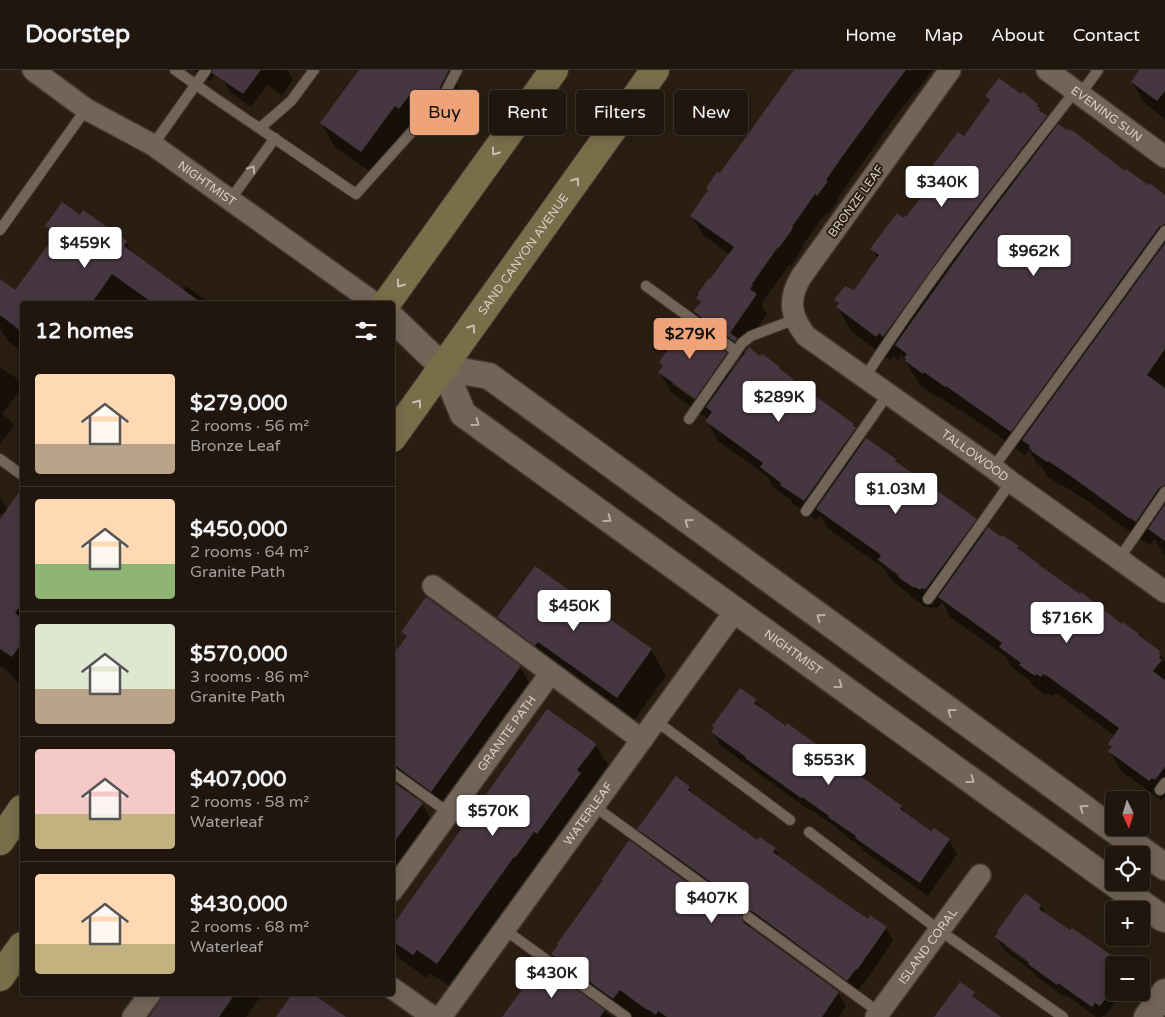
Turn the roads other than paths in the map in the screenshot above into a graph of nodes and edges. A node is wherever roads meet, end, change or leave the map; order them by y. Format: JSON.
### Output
{"nodes":[{"id":1,"x":33,"y":70,"type":"edge"},
{"id":2,"x":176,"y":70,"type":"edge"},
{"id":3,"x":206,"y":70,"type":"edge"},
{"id":4,"x":314,"y":70,"type":"edge"},
{"id":5,"x":457,"y":70,"type":"edge"},
{"id":6,"x":554,"y":70,"type":"edge"},
{"id":7,"x":655,"y":70,"type":"edge"},
{"id":8,"x":950,"y":70,"type":"edge"},
{"id":9,"x":1047,"y":70,"type":"edge"},
{"id":10,"x":1098,"y":70,"type":"edge"},
{"id":11,"x":195,"y":84,"type":"junction"},
{"id":12,"x":1078,"y":93,"type":"junction"},
{"id":13,"x":86,"y":109,"type":"junction"},
{"id":14,"x":260,"y":128,"type":"junction"},
{"id":15,"x":274,"y":138,"type":"junction"},
{"id":16,"x":153,"y":145,"type":"junction"},
{"id":17,"x":1165,"y":157,"type":"edge"},
{"id":18,"x":230,"y":200,"type":"junction"},
{"id":19,"x":0,"y":230,"type":"edge"},
{"id":20,"x":1165,"y":230,"type":"edge"},
{"id":21,"x":646,"y":286,"type":"dead end"},
{"id":22,"x":372,"y":301,"type":"edge"},
{"id":23,"x":388,"y":301,"type":"edge"},
{"id":24,"x":795,"y":316,"type":"junction"},
{"id":25,"x":395,"y":321,"type":"edge"},
{"id":26,"x":736,"y":351,"type":"junction"},
{"id":27,"x":444,"y":368,"type":"junction"},
{"id":28,"x":865,"y":377,"type":"junction"},
{"id":29,"x":888,"y":394,"type":"junction"},
{"id":30,"x":689,"y":419,"type":"dead end"},
{"id":31,"x":395,"y":434,"type":"edge"},
{"id":32,"x":0,"y":460,"type":"edge"},
{"id":33,"x":993,"y":468,"type":"junction"},
{"id":34,"x":20,"y":474,"type":"edge"},
{"id":35,"x":1011,"y":482,"type":"junction"},
{"id":36,"x":1165,"y":492,"type":"edge"},
{"id":37,"x":806,"y":511,"type":"dead end"},
{"id":38,"x":1119,"y":559,"type":"junction"},
{"id":39,"x":433,"y":586,"type":"dead end"},
{"id":40,"x":1165,"y":592,"type":"edge"},
{"id":41,"x":928,"y":599,"type":"dead end"},
{"id":42,"x":735,"y":611,"type":"junction"},
{"id":43,"x":550,"y":674,"type":"junction"},
{"id":44,"x":656,"y":721,"type":"junction"},
{"id":45,"x":642,"y":740,"type":"junction"},
{"id":46,"x":395,"y":774,"type":"edge"},
{"id":47,"x":594,"y":806,"type":"junction"},
{"id":48,"x":20,"y":812,"type":"edge"},
{"id":49,"x":449,"y":813,"type":"junction"},
{"id":50,"x":790,"y":820,"type":"dead end"},
{"id":51,"x":809,"y":832,"type":"dead end"},
{"id":52,"x":0,"y":841,"type":"edge"},
{"id":53,"x":1165,"y":867,"type":"edge"},
{"id":54,"x":980,"y":875,"type":"dead end"},
{"id":55,"x":395,"y":888,"type":"edge"},
{"id":56,"x":729,"y":904,"type":"dead end"},
{"id":57,"x":748,"y":917,"type":"dead end"},
{"id":58,"x":1165,"y":919,"type":"edge"},
{"id":59,"x":505,"y":930,"type":"junction"},
{"id":60,"x":939,"y":930,"type":"junction"},
{"id":61,"x":20,"y":949,"type":"edge"},
{"id":62,"x":0,"y":977,"type":"edge"},
{"id":63,"x":395,"y":990,"type":"edge"},
{"id":64,"x":1165,"y":992,"type":"edge"},
{"id":65,"x":149,"y":996,"type":"edge"},
{"id":66,"x":880,"y":1016,"type":"edge"},
{"id":67,"x":133,"y":1017,"type":"edge"},
{"id":68,"x":433,"y":1017,"type":"edge"},
{"id":69,"x":441,"y":1017,"type":"edge"},
{"id":70,"x":626,"y":1017,"type":"edge"},
{"id":71,"x":1063,"y":1017,"type":"edge"},
{"id":72,"x":1147,"y":1017,"type":"edge"}],
"edges":[{"from":1,"to":13,"type":"street","name":"NIGHTMIST"},
{"from":2,"to":11,"type":"lane"},
{"from":3,"to":11,"type":"lane"},
{"from":4,"to":14,"type":"lane"},
{"from":5,"to":15,"type":"lane"},
{"from":6,"to":23,"type":"main road","one_way":true},
{"from":27,"to":7,"type":"main road","name":"SAND CANYON AVENUE","one_way":true},
{"from":8,"to":24,"type":"street","name":"BRONZE LEAF"},
{"from":9,"to":12,"type":"street","name":"EVENING SUN"},
{"from":10,"to":12,"type":"lane"},
{"from":11,"to":14,"type":"lane"},
{"from":11,"to":16,"type":"lane"},
{"from":12,"to":17,"type":"street","name":"EVENING SUN"},
{"from":12,"to":28,"type":"lane"},
{"from":13,"to":16,"type":"street","name":"NIGHTMIST"},
{"from":13,"to":19,"type":"lane"},
{"from":14,"to":15,"type":"lane"},
{"from":18,"to":15,"type":"lane","one_way":true},
{"from":16,"to":18,"type":"street","name":"NIGHTMIST"},
{"from":18,"to":22,"type":"street","name":"NIGHTMIST"},
{"from":20,"to":33,"type":"lane"},
{"from":21,"to":26,"type":"lane"},
{"from":24,"to":26,"type":"lane"},
{"from":24,"to":28,"type":"street","name":"TALLOWOOD"},
{"from":25,"to":27,"type":"street","name":"NIGHTMIST"},
{"from":26,"to":30,"type":"lane"},
{"from":31,"to":27,"type":"main road","name":"SAND CANYON AVENUE","one_way":true},
{"from":27,"to":42,"type":"street","name":"NIGHTMIST","one_way":true},
{"from":53,"to":27,"type":"street","one_way":true},
{"from":28,"to":29,"type":"street","name":"TALLOWOOD"},
{"from":29,"to":33,"type":"street","name":"TALLOWOOD"},
{"from":29,"to":37,"type":"lane"},
{"from":32,"to":34,"type":"lane"},
{"from":33,"to":35,"type":"street","name":"TALLOWOOD"},
{"from":35,"to":38,"type":"street","name":"TALLOWOOD"},
{"from":35,"to":41,"type":"lane"},
{"from":36,"to":38,"type":"lane"},
{"from":38,"to":40,"type":"street","name":"TALLOWOOD"},
{"from":39,"to":43,"type":"street"},
{"from":42,"to":44,"type":"street","name":"WATERLEAF"},
{"from":42,"to":58,"type":"street","name":"NIGHTMIST","one_way":true},
{"from":43,"to":45,"type":"street"},
{"from":43,"to":49,"type":"street","name":"GRANITE PATH"},
{"from":44,"to":45,"type":"street","name":"WATERLEAF"},
{"from":44,"to":50,"type":"lane"},
{"from":45,"to":47,"type":"street","name":"WATERLEAF"},
{"from":46,"to":49,"type":"lane"},
{"from":47,"to":56,"type":"lane"},
{"from":47,"to":59,"type":"street","name":"WATERLEAF"},
{"from":48,"to":52,"type":"main road"},
{"from":49,"to":55,"type":"street","name":"GRANITE PATH"},
{"from":51,"to":60,"type":"lane"},
{"from":54,"to":60,"type":"street","name":"ISLAND CORAL"},
{"from":57,"to":66,"type":"lane"},
{"from":59,"to":69,"type":"street","name":"WATERLEAF"},
{"from":59,"to":70,"type":"lane"},
{"from":60,"to":66,"type":"street","name":"ISLAND CORAL"},
{"from":60,"to":71,"type":"lane"},
{"from":61,"to":62,"type":"main road"},
{"from":63,"to":68,"type":"street"},
{"from":64,"to":72,"type":"street"},
{"from":65,"to":67,"type":"street"}]}
